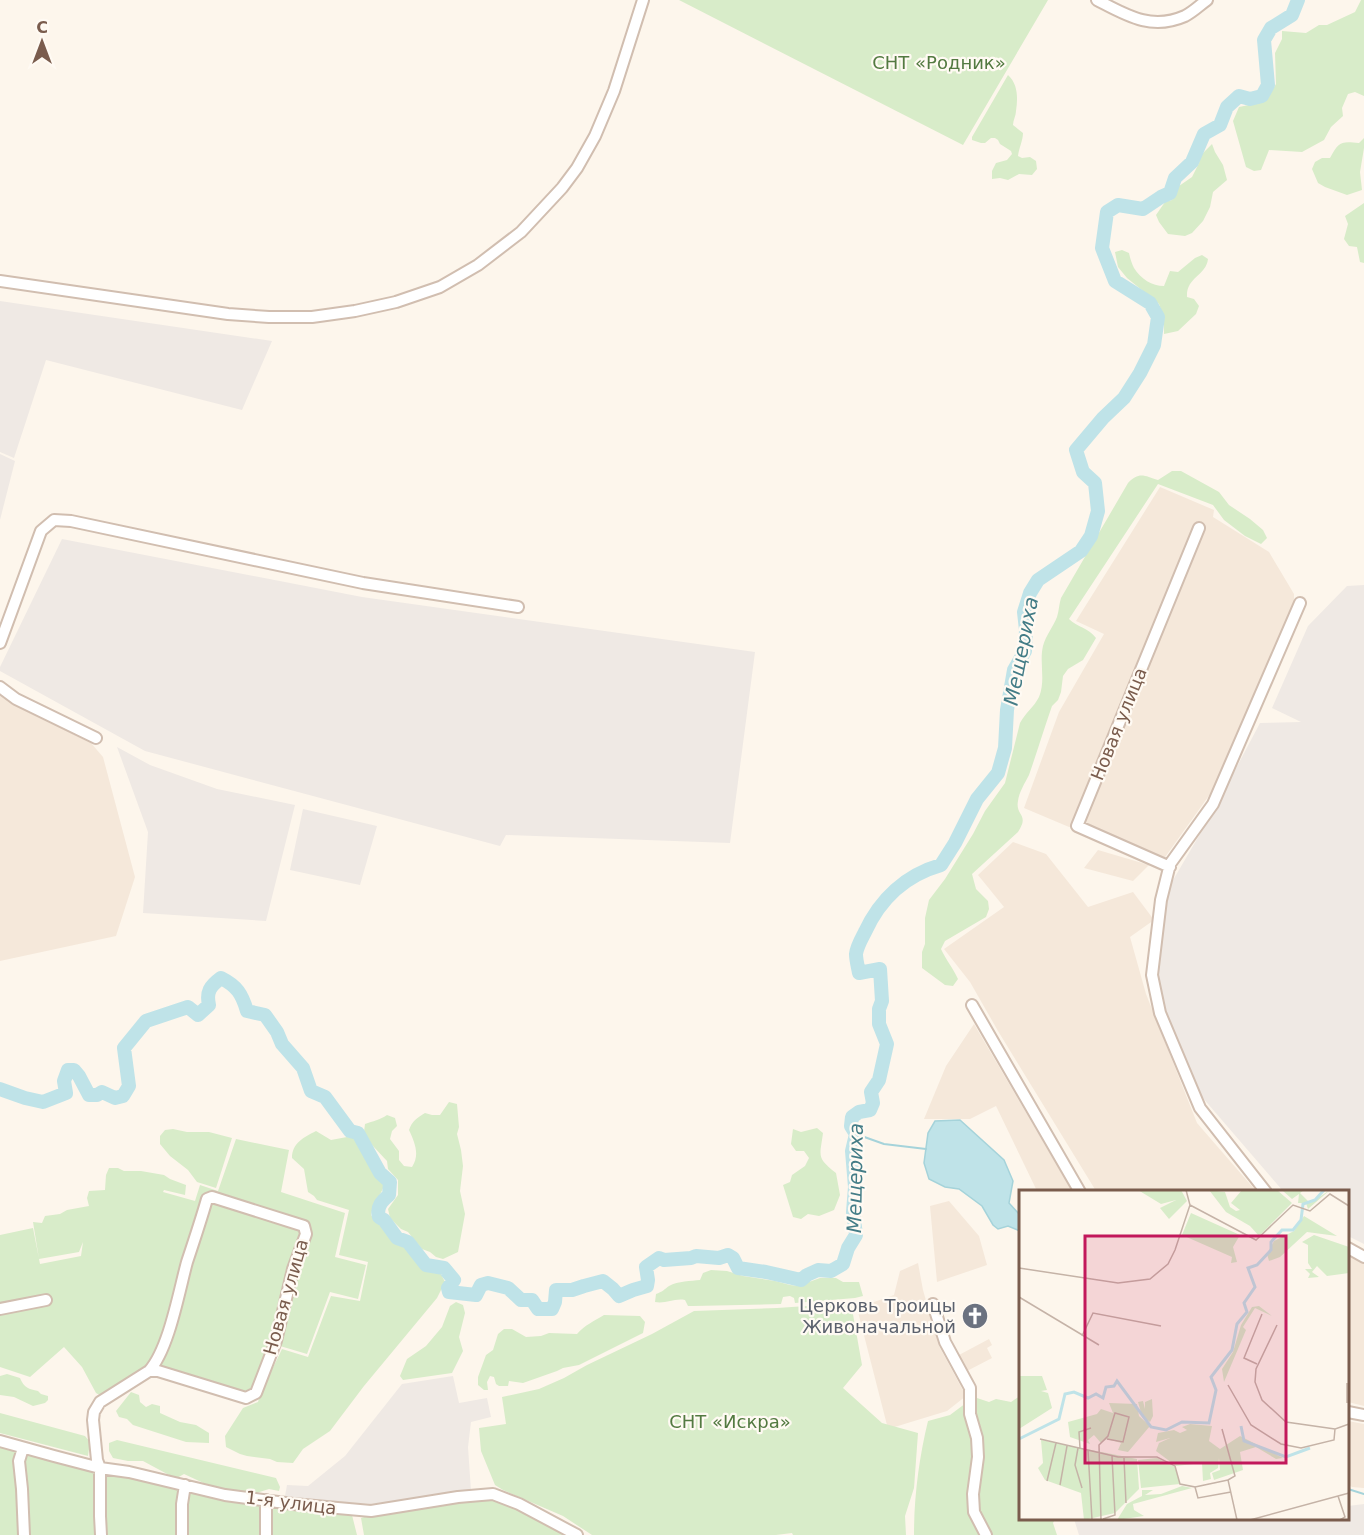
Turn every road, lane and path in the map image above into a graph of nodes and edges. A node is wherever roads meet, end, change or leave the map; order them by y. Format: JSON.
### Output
{"nodes":[{"id":1,"x":643,"y":0,"type":"edge"},
{"id":2,"x":1097,"y":0,"type":"edge"},
{"id":3,"x":1208,"y":0,"type":"edge"},
{"id":4,"x":0,"y":281,"type":"edge"},
{"id":5,"x":1199,"y":528,"type":"dead end"},
{"id":6,"x":1300,"y":603,"type":"dead end"},
{"id":7,"x":518,"y":607,"type":"dead end"},
{"id":8,"x":0,"y":644,"type":"edge"},
{"id":9,"x":0,"y":687,"type":"edge"},
{"id":10,"x":96,"y":738,"type":"dead end"},
{"id":11,"x":1170,"y":867,"type":"junction"},
{"id":12,"x":972,"y":1005,"type":"dead end"},
{"id":13,"x":1079,"y":1190,"type":"edge"},
{"id":14,"x":1265,"y":1190,"type":"edge"},
{"id":15,"x":1349,"y":1249,"type":"edge"},
{"id":16,"x":1364,"y":1257,"type":"edge"},
{"id":17,"x":46,"y":1300,"type":"dead end"},
{"id":18,"x":933,"y":1304,"type":"dead end"},
{"id":19,"x":0,"y":1309,"type":"edge"},
{"id":20,"x":149,"y":1371,"type":"junction"},
{"id":21,"x":1349,"y":1412,"type":"edge"},
{"id":22,"x":1364,"y":1415,"type":"edge"},
{"id":23,"x":0,"y":1441,"type":"edge"},
{"id":24,"x":22,"y":1448,"type":"junction"},
{"id":25,"x":100,"y":1468,"type":"junction"},
{"id":26,"x":185,"y":1485,"type":"junction"},
{"id":27,"x":266,"y":1500,"type":"junction"},
{"id":28,"x":24,"y":1535,"type":"edge"},
{"id":29,"x":101,"y":1535,"type":"edge"},
{"id":30,"x":182,"y":1535,"type":"edge"},
{"id":31,"x":266,"y":1535,"type":"edge"},
{"id":32,"x":577,"y":1535,"type":"edge"},
{"id":33,"x":986,"y":1535,"type":"edge"}],
"edges":[{"from":1,"to":4,"type":"street"},
{"from":2,"to":3,"type":"street"},
{"from":5,"to":11,"type":"street","name":"Новая улица"},
{"from":6,"to":11,"type":"street"},
{"from":7,"to":8,"type":"street"},
{"from":9,"to":10,"type":"street"},
{"from":11,"to":14,"type":"street"},
{"from":12,"to":13,"type":"street"},
{"from":15,"to":16,"type":"street"},
{"from":17,"to":19,"type":"street"},
{"from":18,"to":33,"type":"street"},
{"from":20,"to":20,"type":"street","name":"Новая улица"},
{"from":20,"to":25,"type":"street","name":"Новая улица"},
{"from":21,"to":22,"type":"street"},
{"from":23,"to":24,"type":"street","name":"1-я улица"},
{"from":24,"to":25,"type":"street","name":"1-я улица"},
{"from":24,"to":28,"type":"street"},
{"from":25,"to":26,"type":"street","name":"1-я улица"},
{"from":25,"to":29,"type":"street"},
{"from":26,"to":27,"type":"street","name":"1-я улица"},
{"from":26,"to":30,"type":"street"},
{"from":27,"to":31,"type":"street"},
{"from":27,"to":32,"type":"street","name":"1-я улица"}]}
